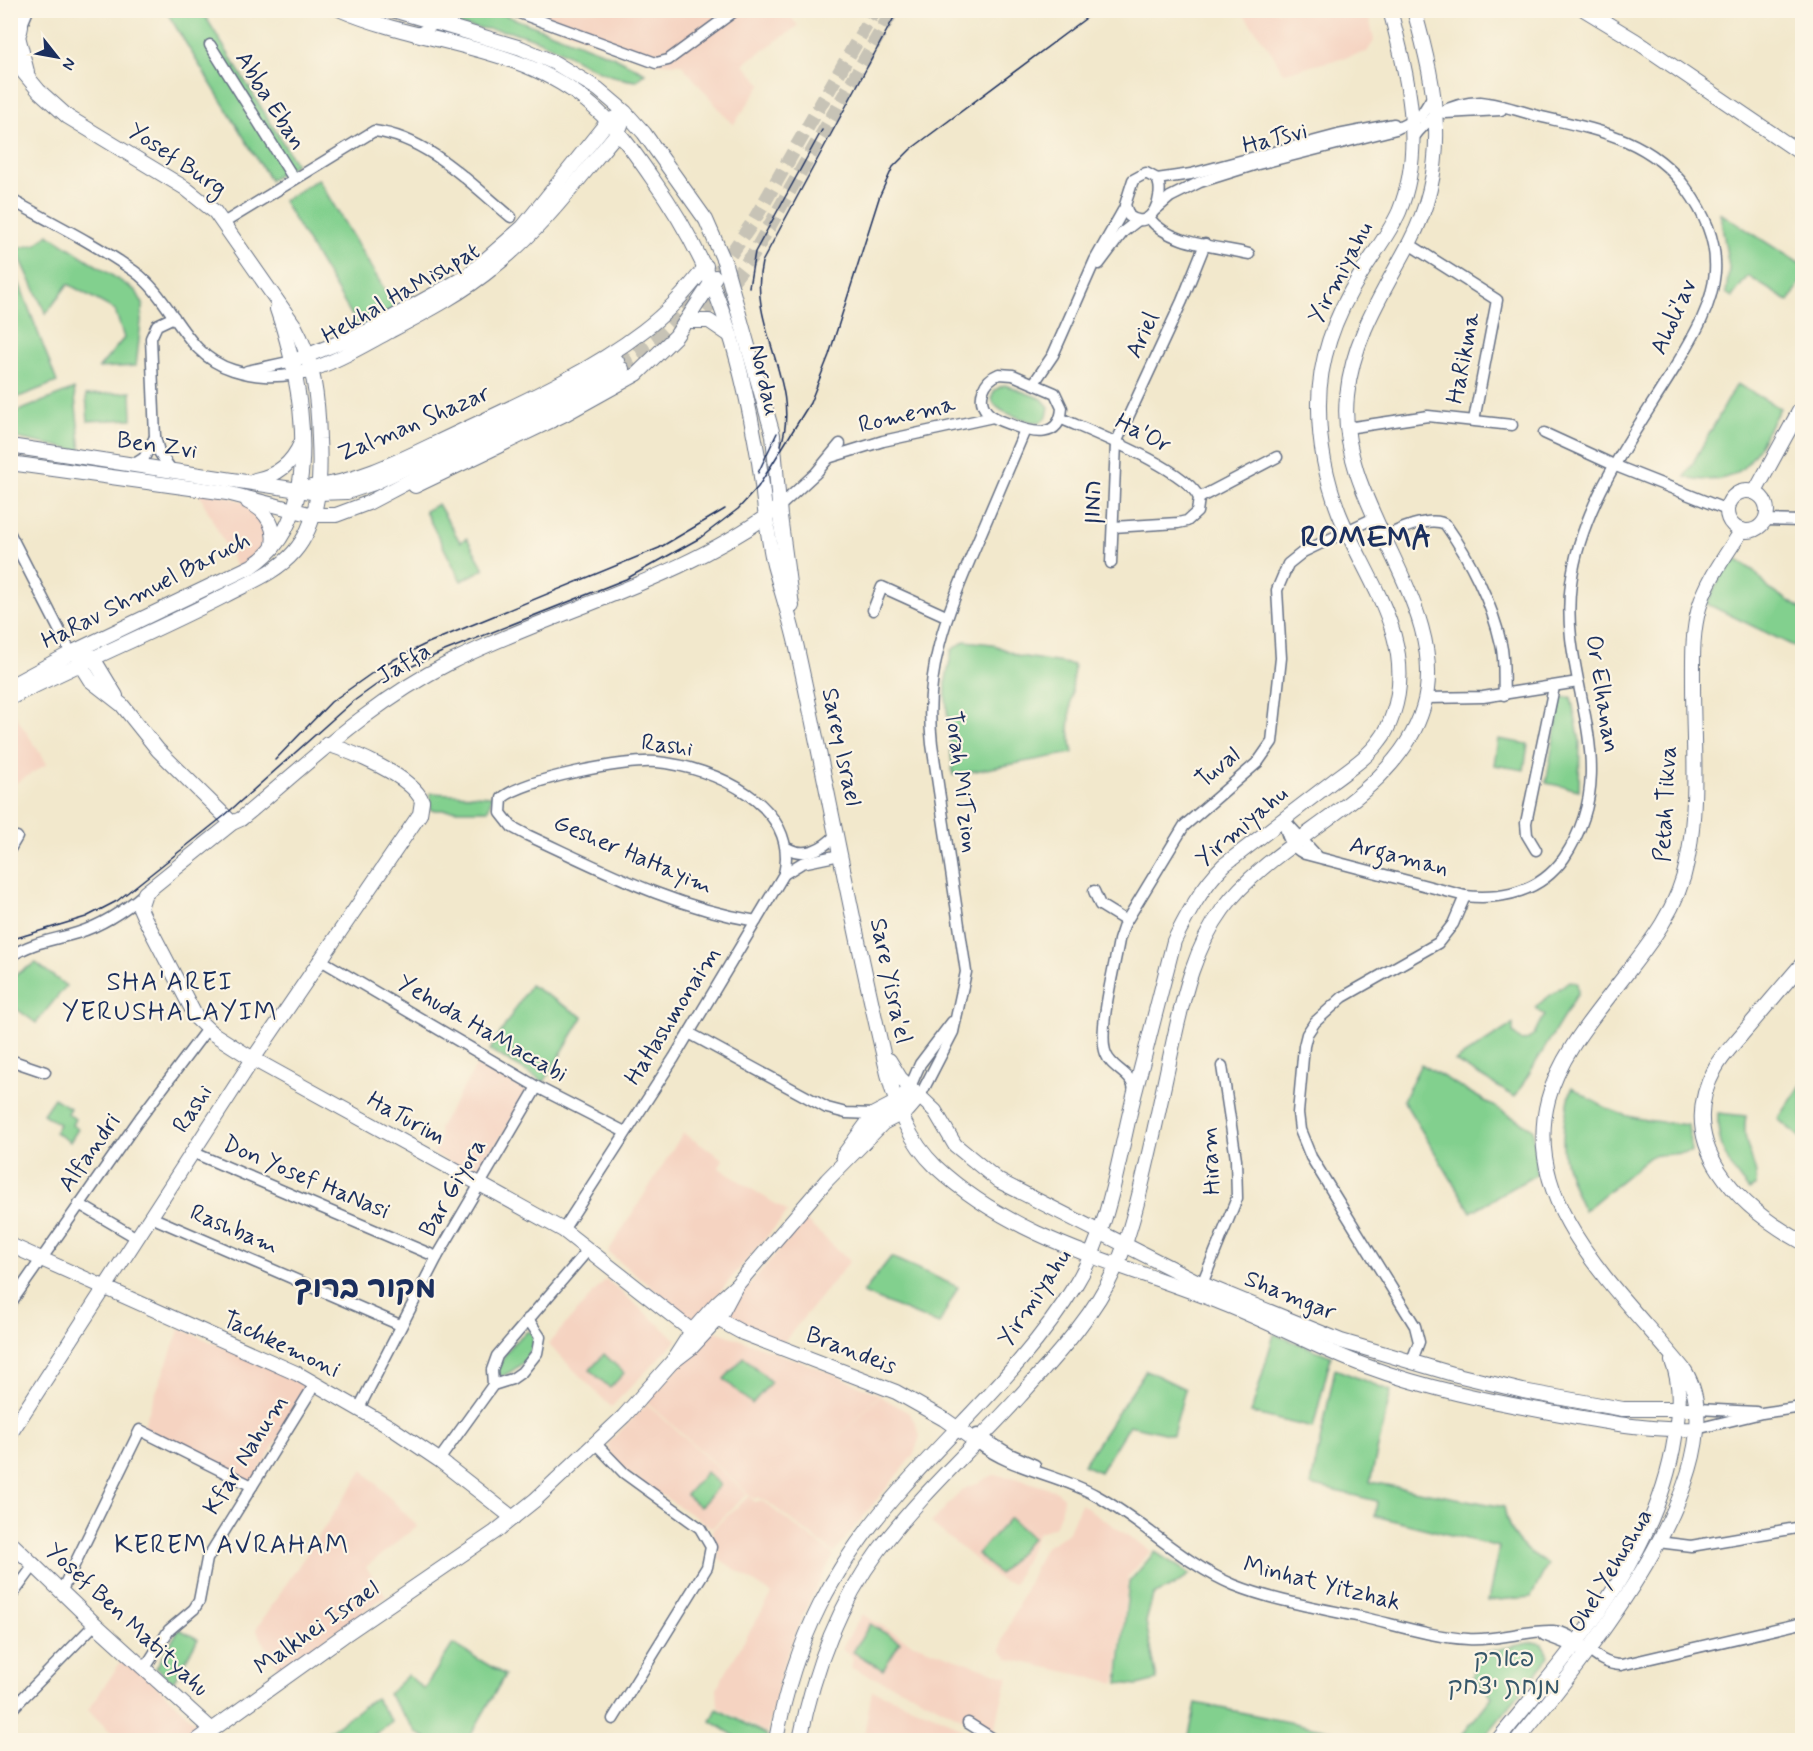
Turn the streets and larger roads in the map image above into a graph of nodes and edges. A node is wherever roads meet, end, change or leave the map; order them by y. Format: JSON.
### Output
{"nodes":[{"id":1,"x":15,"y":10,"type":"edge"},
{"id":2,"x":28,"y":10,"type":"edge"},
{"id":3,"x":341,"y":10,"type":"edge"},
{"id":4,"x":393,"y":10,"type":"edge"},
{"id":5,"x":511,"y":10,"type":"edge"},
{"id":6,"x":736,"y":10,"type":"edge"},
{"id":7,"x":1390,"y":10,"type":"edge"},
{"id":8,"x":1414,"y":10,"type":"edge"},
{"id":9,"x":1585,"y":10,"type":"edge"},
{"id":10,"x":437,"y":17,"type":"edge"},
{"id":11,"x":17,"y":35,"type":"edge"},
{"id":12,"x":412,"y":35,"type":"junction"},
{"id":13,"x":210,"y":45,"type":"dead end"},
{"id":14,"x":10,"y":56,"type":"edge"},
{"id":15,"x":39,"y":91,"type":"junction"},
{"id":16,"x":1409,"y":99,"type":"junction"},
{"id":17,"x":625,"y":112,"type":"junction"},
{"id":18,"x":1431,"y":112,"type":"junction"},
{"id":19,"x":608,"y":121,"type":"junction"},
{"id":20,"x":1418,"y":123,"type":"junction"},
{"id":21,"x":618,"y":132,"type":"junction"},
{"id":22,"x":1438,"y":140,"type":"junction"},
{"id":23,"x":1803,"y":154,"type":"edge"},
{"id":24,"x":294,"y":179,"type":"junction"},
{"id":25,"x":1157,"y":179,"type":"junction"},
{"id":26,"x":15,"y":202,"type":"dead end"},
{"id":27,"x":1125,"y":207,"type":"junction"},
{"id":28,"x":1152,"y":214,"type":"junction"},
{"id":29,"x":511,"y":217,"type":"dead end"},
{"id":30,"x":1137,"y":220,"type":"junction"},
{"id":31,"x":225,"y":222,"type":"junction"},
{"id":32,"x":1205,"y":244,"type":"junction"},
{"id":33,"x":1409,"y":244,"type":"junction"},
{"id":34,"x":1249,"y":254,"type":"dead end"},
{"id":35,"x":724,"y":261,"type":"junction"},
{"id":36,"x":706,"y":266,"type":"junction"},
{"id":37,"x":712,"y":282,"type":"junction"},
{"id":38,"x":1085,"y":284,"type":"junction"},
{"id":39,"x":268,"y":287,"type":"junction"},
{"id":40,"x":174,"y":317,"type":"junction"},
{"id":41,"x":688,"y":321,"type":"junction"},
{"id":42,"x":731,"y":336,"type":"junction"},
{"id":43,"x":310,"y":363,"type":"junction"},
{"id":44,"x":294,"y":367,"type":"junction"},
{"id":45,"x":1034,"y":383,"type":"junction"},
{"id":46,"x":1803,"y":406,"type":"edge"},
{"id":47,"x":993,"y":417,"type":"junction"},
{"id":48,"x":1060,"y":418,"type":"junction"},
{"id":49,"x":1474,"y":420,"type":"junction"},
{"id":50,"x":1512,"y":425,"type":"dead end"},
{"id":51,"x":1347,"y":428,"type":"junction"},
{"id":52,"x":1025,"y":430,"type":"junction"},
{"id":53,"x":1544,"y":433,"type":"dead end"},
{"id":54,"x":303,"y":436,"type":"junction"},
{"id":55,"x":155,"y":437,"type":"junction"},
{"id":56,"x":1116,"y":443,"type":"junction"},
{"id":57,"x":840,"y":444,"type":"dead end"},
{"id":58,"x":10,"y":446,"type":"edge"},
{"id":59,"x":831,"y":457,"type":"junction"},
{"id":60,"x":1277,"y":457,"type":"dead end"},
{"id":61,"x":10,"y":463,"type":"edge"},
{"id":62,"x":133,"y":465,"type":"junction"},
{"id":63,"x":1616,"y":466,"type":"junction"},
{"id":64,"x":172,"y":471,"type":"junction"},
{"id":65,"x":247,"y":481,"type":"junction"},
{"id":66,"x":297,"y":488,"type":"junction"},
{"id":67,"x":318,"y":489,"type":"junction"},
{"id":68,"x":1755,"y":492,"type":"junction"},
{"id":69,"x":227,"y":493,"type":"junction"},
{"id":70,"x":1199,"y":498,"type":"junction"},
{"id":71,"x":368,"y":503,"type":"junction"},
{"id":72,"x":779,"y":503,"type":"junction"},
{"id":73,"x":292,"y":509,"type":"junction"},
{"id":74,"x":1727,"y":510,"type":"junction"},
{"id":75,"x":765,"y":513,"type":"junction"},
{"id":76,"x":313,"y":515,"type":"junction"},
{"id":77,"x":1374,"y":518,"type":"junction"},
{"id":78,"x":1765,"y":520,"type":"junction"},
{"id":79,"x":1803,"y":521,"type":"edge"},
{"id":80,"x":1113,"y":527,"type":"junction"},
{"id":81,"x":1742,"y":530,"type":"junction"},
{"id":82,"x":1347,"y":531,"type":"junction"},
{"id":83,"x":10,"y":534,"type":"edge"},
{"id":84,"x":737,"y":535,"type":"junction"},
{"id":85,"x":1389,"y":537,"type":"junction"},
{"id":86,"x":769,"y":542,"type":"junction"},
{"id":87,"x":272,"y":551,"type":"junction"},
{"id":88,"x":1111,"y":563,"type":"dead end"},
{"id":89,"x":873,"y":610,"type":"dead end"},
{"id":90,"x":946,"y":616,"type":"junction"},
{"id":91,"x":797,"y":649,"type":"junction"},
{"id":92,"x":77,"y":655,"type":"junction"},
{"id":93,"x":93,"y":658,"type":"junction"},
{"id":94,"x":1578,"y":682,"type":"junction"},
{"id":95,"x":10,"y":686,"type":"edge"},
{"id":96,"x":1554,"y":687,"type":"junction"},
{"id":97,"x":1504,"y":695,"type":"junction"},
{"id":98,"x":10,"y":698,"type":"edge"},
{"id":99,"x":1426,"y":698,"type":"junction"},
{"id":100,"x":122,"y":705,"type":"junction"},
{"id":101,"x":327,"y":744,"type":"junction"},
{"id":102,"x":501,"y":813,"type":"joint"},
{"id":103,"x":1284,"y":820,"type":"junction"},
{"id":104,"x":232,"y":823,"type":"junction"},
{"id":105,"x":836,"y":835,"type":"junction"},
{"id":106,"x":17,"y":837,"type":"dead end"},
{"id":107,"x":1296,"y":841,"type":"junction"},
{"id":108,"x":787,"y":848,"type":"junction"},
{"id":109,"x":10,"y":849,"type":"edge"},
{"id":110,"x":1536,"y":850,"type":"dead end"},
{"id":111,"x":840,"y":855,"type":"junction"},
{"id":112,"x":784,"y":874,"type":"junction"},
{"id":113,"x":1094,"y":891,"type":"dead end"},
{"id":114,"x":145,"y":893,"type":"junction"},
{"id":115,"x":1465,"y":896,"type":"junction"},
{"id":116,"x":756,"y":921,"type":"junction"},
{"id":117,"x":1126,"y":921,"type":"junction"},
{"id":118,"x":10,"y":957,"type":"edge"},
{"id":119,"x":319,"y":959,"type":"junction"},
{"id":120,"x":1803,"y":964,"type":"edge"},
{"id":121,"x":876,"y":1023,"type":"junction"},
{"id":122,"x":207,"y":1029,"type":"junction"},
{"id":123,"x":689,"y":1033,"type":"junction"},
{"id":124,"x":253,"y":1059,"type":"junction"},
{"id":125,"x":10,"y":1060,"type":"edge"},
{"id":126,"x":1144,"y":1061,"type":"junction"},
{"id":127,"x":1222,"y":1066,"type":"dead end"},
{"id":128,"x":45,"y":1072,"type":"dead end"},
{"id":129,"x":1123,"y":1073,"type":"junction"},
{"id":130,"x":888,"y":1074,"type":"junction"},
{"id":131,"x":537,"y":1087,"type":"junction"},
{"id":132,"x":915,"y":1092,"type":"junction"},
{"id":133,"x":1134,"y":1096,"type":"junction"},
{"id":134,"x":898,"y":1109,"type":"junction"},
{"id":135,"x":874,"y":1114,"type":"junction"},
{"id":136,"x":1544,"y":1124,"type":"joint"},
{"id":137,"x":625,"y":1132,"type":"junction"},
{"id":138,"x":192,"y":1152,"type":"junction"},
{"id":139,"x":827,"y":1180,"type":"junction"},
{"id":140,"x":479,"y":1186,"type":"junction"},
{"id":141,"x":79,"y":1204,"type":"junction"},
{"id":142,"x":151,"y":1217,"type":"junction"},
{"id":143,"x":563,"y":1230,"type":"junction"},
{"id":144,"x":1099,"y":1231,"type":"junction"},
{"id":145,"x":137,"y":1238,"type":"junction"},
{"id":146,"x":1052,"y":1241,"type":"junction"},
{"id":147,"x":1803,"y":1242,"type":"edge"},
{"id":148,"x":1125,"y":1244,"type":"junction"},
{"id":149,"x":10,"y":1245,"type":"edge"},
{"id":150,"x":588,"y":1250,"type":"junction"},
{"id":151,"x":437,"y":1257,"type":"junction"},
{"id":152,"x":1090,"y":1257,"type":"junction"},
{"id":153,"x":42,"y":1261,"type":"junction"},
{"id":154,"x":1117,"y":1267,"type":"junction"},
{"id":155,"x":1081,"y":1276,"type":"junction"},
{"id":156,"x":1202,"y":1284,"type":"junction"},
{"id":157,"x":736,"y":1286,"type":"junction"},
{"id":158,"x":105,"y":1290,"type":"junction"},
{"id":159,"x":717,"y":1303,"type":"junction"},
{"id":160,"x":10,"y":1304,"type":"edge"},
{"id":161,"x":719,"y":1318,"type":"junction"},
{"id":162,"x":528,"y":1319,"type":"junction"},
{"id":163,"x":400,"y":1325,"type":"junction"},
{"id":164,"x":692,"y":1331,"type":"junction"},
{"id":165,"x":1662,"y":1343,"type":"junction"},
{"id":166,"x":691,"y":1348,"type":"junction"},
{"id":167,"x":672,"y":1362,"type":"junction"},
{"id":168,"x":1411,"y":1363,"type":"junction"},
{"id":169,"x":1418,"y":1382,"type":"junction"},
{"id":170,"x":315,"y":1384,"type":"junction"},
{"id":171,"x":493,"y":1385,"type":"junction"},
{"id":172,"x":1803,"y":1407,"type":"edge"},
{"id":173,"x":359,"y":1408,"type":"junction"},
{"id":174,"x":1698,"y":1409,"type":"junction"},
{"id":175,"x":1678,"y":1410,"type":"junction"},
{"id":176,"x":1762,"y":1413,"type":"junction"},
{"id":177,"x":958,"y":1429,"type":"junction"},
{"id":178,"x":1696,"y":1429,"type":"junction"},
{"id":179,"x":1676,"y":1430,"type":"junction"},
{"id":180,"x":10,"y":1434,"type":"edge"},
{"id":181,"x":980,"y":1440,"type":"junction"},
{"id":182,"x":596,"y":1444,"type":"junction"},
{"id":183,"x":439,"y":1460,"type":"junction"},
{"id":184,"x":252,"y":1486,"type":"junction"},
{"id":185,"x":510,"y":1516,"type":"junction"},
{"id":186,"x":1803,"y":1527,"type":"edge"},
{"id":187,"x":10,"y":1542,"type":"edge"},
{"id":188,"x":1658,"y":1542,"type":"junction"},
{"id":189,"x":35,"y":1564,"type":"junction"},
{"id":190,"x":62,"y":1590,"type":"junction"},
{"id":191,"x":10,"y":1598,"type":"edge"},
{"id":192,"x":1803,"y":1623,"type":"edge"},
{"id":193,"x":95,"y":1624,"type":"junction"},
{"id":194,"x":1575,"y":1645,"type":"junction"},
{"id":195,"x":1589,"y":1651,"type":"junction"},
{"id":196,"x":146,"y":1668,"type":"junction"},
{"id":197,"x":12,"y":1705,"type":"edge"},
{"id":198,"x":613,"y":1719,"type":"dead end"},
{"id":199,"x":968,"y":1723,"type":"dead end"},
{"id":200,"x":212,"y":1730,"type":"junction"},
{"id":201,"x":198,"y":1740,"type":"edge"},
{"id":202,"x":776,"y":1740,"type":"edge"},
{"id":203,"x":800,"y":1740,"type":"edge"},
{"id":204,"x":995,"y":1740,"type":"edge"},
{"id":205,"x":1498,"y":1740,"type":"edge"},
{"id":206,"x":1518,"y":1740,"type":"edge"}],
"edges":[{"from":1,"to":11,"type":"street","name":"Yosef Burg"},
{"from":2,"to":11,"type":"street"},
{"from":3,"to":12,"type":"street","name":"Nordau"},
{"from":4,"to":10,"type":"street","name":"Nordau"},
{"from":5,"to":6,"type":"street"},
{"from":7,"to":16,"type":"street","name":"Yirmiyahu"},
{"from":8,"to":18,"type":"street","name":"Yirmiyahu"},
{"from":9,"to":23,"type":"street"},
{"from":10,"to":12,"type":"street"},
{"from":10,"to":17,"type":"street","name":"Nordau"},
{"from":11,"to":15,"type":"street","name":"Yosef Burg"},
{"from":12,"to":19,"type":"street","name":"Nordau"},
{"from":13,"to":24,"type":"street","name":"Abba Eban"},
{"from":14,"to":15,"type":"street","name":"Yosef Burg"},
{"from":15,"to":31,"type":"street","name":"Yosef Burg"},
{"from":16,"to":18,"type":"street"},
{"from":16,"to":20,"type":"street","name":"Yirmiyahu"},
{"from":17,"to":19,"type":"street","name":"Hekhal HaMishpat"},
{"from":17,"to":21,"type":"street","name":"Hekhal HaMishpat"},
{"from":17,"to":35,"type":"street","name":"Nordau"},
{"from":18,"to":20,"type":"street","name":"Aholi'av"},
{"from":18,"to":22,"type":"street","name":"Yirmiyahu"},
{"from":18,"to":63,"type":"street","name":"Aholi'av"},
{"from":19,"to":21,"type":"street","name":"Nordau"},
{"from":19,"to":43,"type":"street","name":"Hekhal HaMishpat"},
{"from":20,"to":22,"type":"street"},
{"from":20,"to":25,"type":"street","name":"HaTsvi"},
{"from":20,"to":28,"type":"street","name":"HaTsvi"},
{"from":20,"to":82,"type":"street","name":"Yirmiyahu"},
{"from":21,"to":36,"type":"street","name":"Nordau"},
{"from":21,"to":43,"type":"street","name":"Hekhal HaMishpat"},
{"from":22,"to":33,"type":"street","name":"Yirmiyahu"},
{"from":24,"to":29,"type":"street"},
{"from":24,"to":31,"type":"street"},
{"from":25,"to":27,"type":"street"},
{"from":25,"to":28,"type":"street"},
{"from":26,"to":40,"type":"street"},
{"from":27,"to":30,"type":"street"},
{"from":27,"to":38,"type":"street"},
{"from":28,"to":30,"type":"street"},
{"from":28,"to":32,"type":"street"},
{"from":30,"to":38,"type":"street"},
{"from":31,"to":39,"type":"street","name":"Yosef Burg"},
{"from":32,"to":34,"type":"street"},
{"from":32,"to":56,"type":"street","name":"Ariel"},
{"from":33,"to":49,"type":"street","name":"HaRikma"},
{"from":33,"to":51,"type":"street","name":"Yirmiyahu"},
{"from":35,"to":37,"type":"street","name":"Zalman Shazar"},
{"from":35,"to":72,"type":"street","name":"Nordau"},
{"from":36,"to":37,"type":"street","name":"Nordau"},
{"from":36,"to":67,"type":"street","name":"Zalman Shazar"},
{"from":37,"to":41,"type":"street","name":"Zalman Shazar"},
{"from":37,"to":42,"type":"street","name":"Nordau"},
{"from":38,"to":45,"type":"street"},
{"from":39,"to":43,"type":"street","name":"Yosef Burg"},
{"from":39,"to":44,"type":"street","name":"Yosef Burg"},
{"from":40,"to":44,"type":"street"},
{"from":40,"to":55,"type":"street"},
{"from":41,"to":42,"type":"street"},
{"from":41,"to":71,"type":"street","name":"Zalman Shazar"},
{"from":42,"to":75,"type":"street","name":"Nordau"},
{"from":43,"to":44,"type":"street"},
{"from":43,"to":67,"type":"street","name":"Yosef Burg"},
{"from":44,"to":54,"type":"street","name":"Yosef Burg"},
{"from":45,"to":47,"type":"street"},
{"from":45,"to":48,"type":"street"},
{"from":46,"to":68,"type":"street"},
{"from":47,"to":52,"type":"street"},
{"from":47,"to":59,"type":"street","name":"Romema"},
{"from":48,"to":52,"type":"street"},
{"from":48,"to":56,"type":"street","name":"Ha'Or"},
{"from":49,"to":50,"type":"street"},
{"from":49,"to":51,"type":"street"},
{"from":51,"to":77,"type":"street","name":"Yirmiyahu"},
{"from":52,"to":90,"type":"street","name":"Torah MiTzion"},
{"from":53,"to":63,"type":"street"},
{"from":54,"to":65,"type":"street"},
{"from":54,"to":66,"type":"street","name":"Yosef Burg"},
{"from":55,"to":62,"type":"street"},
{"from":55,"to":64,"type":"street"},
{"from":56,"to":70,"type":"street","name":"Ha'Or"},
{"from":56,"to":80,"type":"street","name":"המון"},
{"from":57,"to":59,"type":"street","name":"Jaffa"},
{"from":58,"to":62,"type":"street","name":"Ben Zvi"},
{"from":59,"to":72,"type":"street","name":"Jaffa"},
{"from":60,"to":70,"type":"street"},
{"from":61,"to":69,"type":"street","name":"Ben Zvi"},
{"from":62,"to":64,"type":"street","name":"Ben Zvi"},
{"from":63,"to":74,"type":"street"},
{"from":63,"to":94,"type":"street","name":"Or Elhanan"},
{"from":64,"to":65,"type":"street","name":"Ben Zvi"},
{"from":65,"to":66,"type":"street","name":"Ben Zvi"},
{"from":66,"to":67,"type":"street","name":"Zalman Shazar"},
{"from":66,"to":73,"type":"street","name":"HaRav Shmuel Baruch"},
{"from":67,"to":71,"type":"street","name":"Zalman Shazar"},
{"from":67,"to":76,"type":"street","name":"Yosef Burg"},
{"from":68,"to":74,"type":"street"},
{"from":68,"to":78,"type":"street"},
{"from":69,"to":73,"type":"street","name":"Ben Zvi"},
{"from":69,"to":87,"type":"street"},
{"from":70,"to":80,"type":"street"},
{"from":71,"to":76,"type":"street","name":"Zalman Shazar"},
{"from":72,"to":75,"type":"street","name":"Jaffa"},
{"from":72,"to":91,"type":"street","name":"Sarey Israel"},
{"from":73,"to":76,"type":"street","name":"Zalman Shazar"},
{"from":73,"to":87,"type":"street","name":"HaRav Shmuel Baruch"},
{"from":74,"to":81,"type":"street"},
{"from":75,"to":84,"type":"street","name":"Jaffa"},
{"from":75,"to":86,"type":"street","name":"Sarey Israel"},
{"from":76,"to":93,"type":"street","name":"HaRav Shmuel Baruch"},
{"from":77,"to":82,"type":"street","name":"Tuval"},
{"from":77,"to":85,"type":"street","name":"Yirmiyahu"},
{"from":78,"to":79,"type":"street"},
{"from":78,"to":81,"type":"street"},
{"from":80,"to":88,"type":"street","name":"המון"},
{"from":81,"to":136,"type":"street","name":"Petah Tikva"},
{"from":82,"to":103,"type":"street","name":"Yirmiyahu"},
{"from":82,"to":117,"type":"street","name":"Tuval"},
{"from":83,"to":92,"type":"street"},
{"from":84,"to":86,"type":"street"},
{"from":84,"to":101,"type":"street","name":"Jaffa"},
{"from":85,"to":97,"type":"street"},
{"from":85,"to":99,"type":"street","name":"Yirmiyahu"},
{"from":86,"to":91,"type":"street","name":"Sarey Israel"},
{"from":87,"to":92,"type":"street","name":"HaRav Shmuel Baruch"},
{"from":89,"to":90,"type":"street"},
{"from":90,"to":132,"type":"street","name":"Torah MiTzion"},
{"from":91,"to":105,"type":"street","name":"Sarey Israel"},
{"from":92,"to":93,"type":"street","name":"HaRav Shmuel Baruch"},
{"from":92,"to":95,"type":"street","name":"HaRav Shmuel Baruch"},
{"from":92,"to":98,"type":"street","name":"HaRav Shmuel Baruch"},
{"from":92,"to":100,"type":"street"},
{"from":93,"to":100,"type":"street"},
{"from":94,"to":96,"type":"street"},
{"from":94,"to":115,"type":"street","name":"Or Elhanan"},
{"from":96,"to":97,"type":"street"},
{"from":96,"to":110,"type":"street"},
{"from":97,"to":99,"type":"street"},
{"from":99,"to":107,"type":"street","name":"Yirmiyahu"},
{"from":100,"to":104,"type":"street"},
{"from":101,"to":104,"type":"street","name":"Jaffa"},
{"from":101,"to":119,"type":"street","name":"Rashi"},
{"from":102,"to":108,"type":"street","name":"Rashi"},
{"from":102,"to":116,"type":"street","name":"Gesher HaHayim"},
{"from":103,"to":107,"type":"street"},
{"from":103,"to":126,"type":"street","name":"Yirmiyahu"},
{"from":104,"to":114,"type":"street","name":"Jaffa"},
{"from":105,"to":108,"type":"street"},
{"from":105,"to":111,"type":"street","name":"Sarey Israel"},
{"from":106,"to":109,"type":"street"},
{"from":107,"to":115,"type":"street","name":"Argaman"},
{"from":107,"to":148,"type":"street","name":"Yirmiyahu"},
{"from":108,"to":112,"type":"street"},
{"from":111,"to":112,"type":"street"},
{"from":111,"to":121,"type":"street","name":"Sare Yisra'el"},
{"from":112,"to":116,"type":"street","name":"HaHashmonaim"},
{"from":113,"to":117,"type":"street"},
{"from":114,"to":118,"type":"street","name":"Jaffa"},
{"from":114,"to":122,"type":"street","name":"HaTurim"},
{"from":115,"to":168,"type":"street"},
{"from":116,"to":123,"type":"street","name":"HaHashmonaim"},
{"from":117,"to":129,"type":"street","name":"Tuval"},
{"from":119,"to":124,"type":"street","name":"Rashi"},
{"from":119,"to":131,"type":"street","name":"Yehuda HaMaccabi"},
{"from":120,"to":147,"type":"street"},
{"from":121,"to":130,"type":"street","name":"Sare Yisra'el"},
{"from":121,"to":132,"type":"street"},
{"from":122,"to":124,"type":"street","name":"HaTurim"},
{"from":122,"to":141,"type":"street","name":"Alfandri"},
{"from":123,"to":135,"type":"street"},
{"from":123,"to":137,"type":"street","name":"HaHashmonaim"},
{"from":124,"to":138,"type":"street","name":"Rashi"},
{"from":124,"to":140,"type":"street","name":"HaTurim"},
{"from":125,"to":128,"type":"street"},
{"from":126,"to":129,"type":"street"},
{"from":126,"to":133,"type":"street","name":"Yirmiyahu"},
{"from":127,"to":156,"type":"street","name":"Hiram"},
{"from":129,"to":133,"type":"street","name":"Tuval"},
{"from":130,"to":134,"type":"street","name":"Sare Yisra'el"},
{"from":130,"to":135,"type":"street"},
{"from":131,"to":137,"type":"street","name":"Yehuda HaMaccabi"},
{"from":131,"to":140,"type":"street","name":"Bar Giyora"},
{"from":132,"to":134,"type":"street","name":"Malkhei Israel"},
{"from":132,"to":144,"type":"street","name":"Shamgar"},
{"from":133,"to":144,"type":"street","name":"Yirmiyahu"},
{"from":134,"to":135,"type":"street","name":"Malkhei Israel"},
{"from":134,"to":139,"type":"street","name":"Malkhei Israel"},
{"from":134,"to":146,"type":"street","name":"Shamgar"},
{"from":135,"to":139,"type":"street","name":"Malkhei Israel"},
{"from":136,"to":165,"type":"street","name":"Ohel Yehushua"},
{"from":137,"to":143,"type":"street","name":"HaHashmonaim"},
{"from":138,"to":142,"type":"street","name":"Rashi"},
{"from":138,"to":151,"type":"street","name":"Don Yosef HaNasi"},
{"from":139,"to":157,"type":"street","name":"Malkhei Israel"},
{"from":140,"to":143,"type":"street","name":"HaTurim"},
{"from":140,"to":151,"type":"street","name":"Bar Giyora"},
{"from":141,"to":145,"type":"street"},
{"from":141,"to":153,"type":"street","name":"Alfandri"},
{"from":142,"to":145,"type":"street","name":"Rashi"},
{"from":142,"to":163,"type":"street","name":"Rashbam"},
{"from":143,"to":150,"type":"street","name":"HaTurim"},
{"from":144,"to":148,"type":"street","name":"Shamgar"},
{"from":144,"to":152,"type":"street","name":"Yirmiyahu"},
{"from":145,"to":158,"type":"street","name":"Rashi"},
{"from":146,"to":152,"type":"street","name":"Shamgar"},
{"from":146,"to":155,"type":"street"},
{"from":148,"to":154,"type":"street","name":"Yirmiyahu"},
{"from":148,"to":156,"type":"street","name":"Shamgar"},
{"from":149,"to":153,"type":"street","name":"Tachkemoni"},
{"from":150,"to":162,"type":"street"},
{"from":150,"to":164,"type":"street","name":"HaTurim"},
{"from":151,"to":163,"type":"street","name":"Bar Giyora"},
{"from":152,"to":154,"type":"street","name":"Shamgar"},
{"from":152,"to":155,"type":"street","name":"Yirmiyahu"},
{"from":153,"to":158,"type":"street","name":"Tachkemoni"},
{"from":153,"to":160,"type":"street","name":"Alfandri"},
{"from":154,"to":169,"type":"street","name":"Shamgar"},
{"from":154,"to":181,"type":"street","name":"Yirmiyahu"},
{"from":155,"to":177,"type":"street","name":"Yirmiyahu"},
{"from":156,"to":168,"type":"street","name":"Shamgar"},
{"from":157,"to":159,"type":"street","name":"Malkhei Israel"},
{"from":157,"to":161,"type":"street","name":"Malkhei Israel"},
{"from":158,"to":170,"type":"street","name":"Tachkemoni"},
{"from":158,"to":180,"type":"street","name":"Rashi"},
{"from":159,"to":161,"type":"street"},
{"from":159,"to":164,"type":"street","name":"Malkhei Israel"},
{"from":161,"to":166,"type":"street","name":"Malkhei Israel"},
{"from":161,"to":177,"type":"street","name":"Brandeis"},
{"from":162,"to":171,"type":"street"},
{"from":162,"to":171,"type":"street"},
{"from":163,"to":173,"type":"street","name":"Bar Giyora"},
{"from":164,"to":166,"type":"street"},
{"from":164,"to":167,"type":"street","name":"Malkhei Israel"},
{"from":165,"to":174,"type":"street","name":"Ohel Yehushua"},
{"from":165,"to":175,"type":"street","name":"Ohel Yehushua"},
{"from":166,"to":167,"type":"street","name":"Malkhei Israel"},
{"from":167,"to":182,"type":"street","name":"Malkhei Israel"},
{"from":168,"to":169,"type":"street"},
{"from":168,"to":175,"type":"street","name":"Shamgar"},
{"from":169,"to":179,"type":"street","name":"Shamgar"},
{"from":170,"to":173,"type":"street","name":"Tachkemoni"},
{"from":170,"to":184,"type":"street","name":"Kfar Nahum"},
{"from":171,"to":183,"type":"street"},
{"from":172,"to":176,"type":"street"},
{"from":173,"to":183,"type":"street","name":"Tachkemoni"},
{"from":174,"to":175,"type":"street","name":"Shamgar"},
{"from":174,"to":176,"type":"street"},
{"from":174,"to":178,"type":"street","name":"Ohel Yehushua"},
{"from":175,"to":179,"type":"street","name":"Ohel Yehushua"},
{"from":176,"to":178,"type":"street"},
{"from":177,"to":181,"type":"street","name":"Brandeis"},
{"from":177,"to":202,"type":"street","name":"Yirmiyahu"},
{"from":178,"to":179,"type":"street","name":"Shamgar"},
{"from":178,"to":188,"type":"street","name":"Ohel Yehushua"},
{"from":179,"to":194,"type":"street","name":"Ohel Yehushua"},
{"from":181,"to":194,"type":"street","name":"Minhat Yitzhak"},
{"from":181,"to":203,"type":"street","name":"Yirmiyahu"},
{"from":182,"to":185,"type":"street","name":"Malkhei Israel"},
{"from":182,"to":198,"type":"street"},
{"from":183,"to":185,"type":"street","name":"Tachkemoni"},
{"from":184,"to":190,"type":"street"},
{"from":184,"to":196,"type":"street","name":"Kfar Nahum"},
{"from":185,"to":200,"type":"street","name":"Malkhei Israel"},
{"from":186,"to":188,"type":"street"},
{"from":187,"to":189,"type":"street","name":"Yosef Ben Matityahu"},
{"from":188,"to":195,"type":"street","name":"Ohel Yehushua"},
{"from":189,"to":190,"type":"street","name":"Yosef Ben Matityahu"},
{"from":189,"to":191,"type":"street"},
{"from":190,"to":193,"type":"street","name":"Yosef Ben Matityahu"},
{"from":192,"to":195,"type":"street","name":"Minhat Yitzhak"},
{"from":193,"to":196,"type":"street","name":"Yosef Ben Matityahu"},
{"from":193,"to":197,"type":"street"},
{"from":194,"to":195,"type":"street","name":"Minhat Yitzhak"},
{"from":194,"to":205,"type":"street","name":"Ohel Yehushua"},
{"from":195,"to":206,"type":"street","name":"Ohel Yehushua"},
{"from":196,"to":200,"type":"street","name":"Yosef Ben Matityahu"},
{"from":199,"to":204,"type":"street"},
{"from":200,"to":201,"type":"street","name":"Malkhei Israel"}]}
